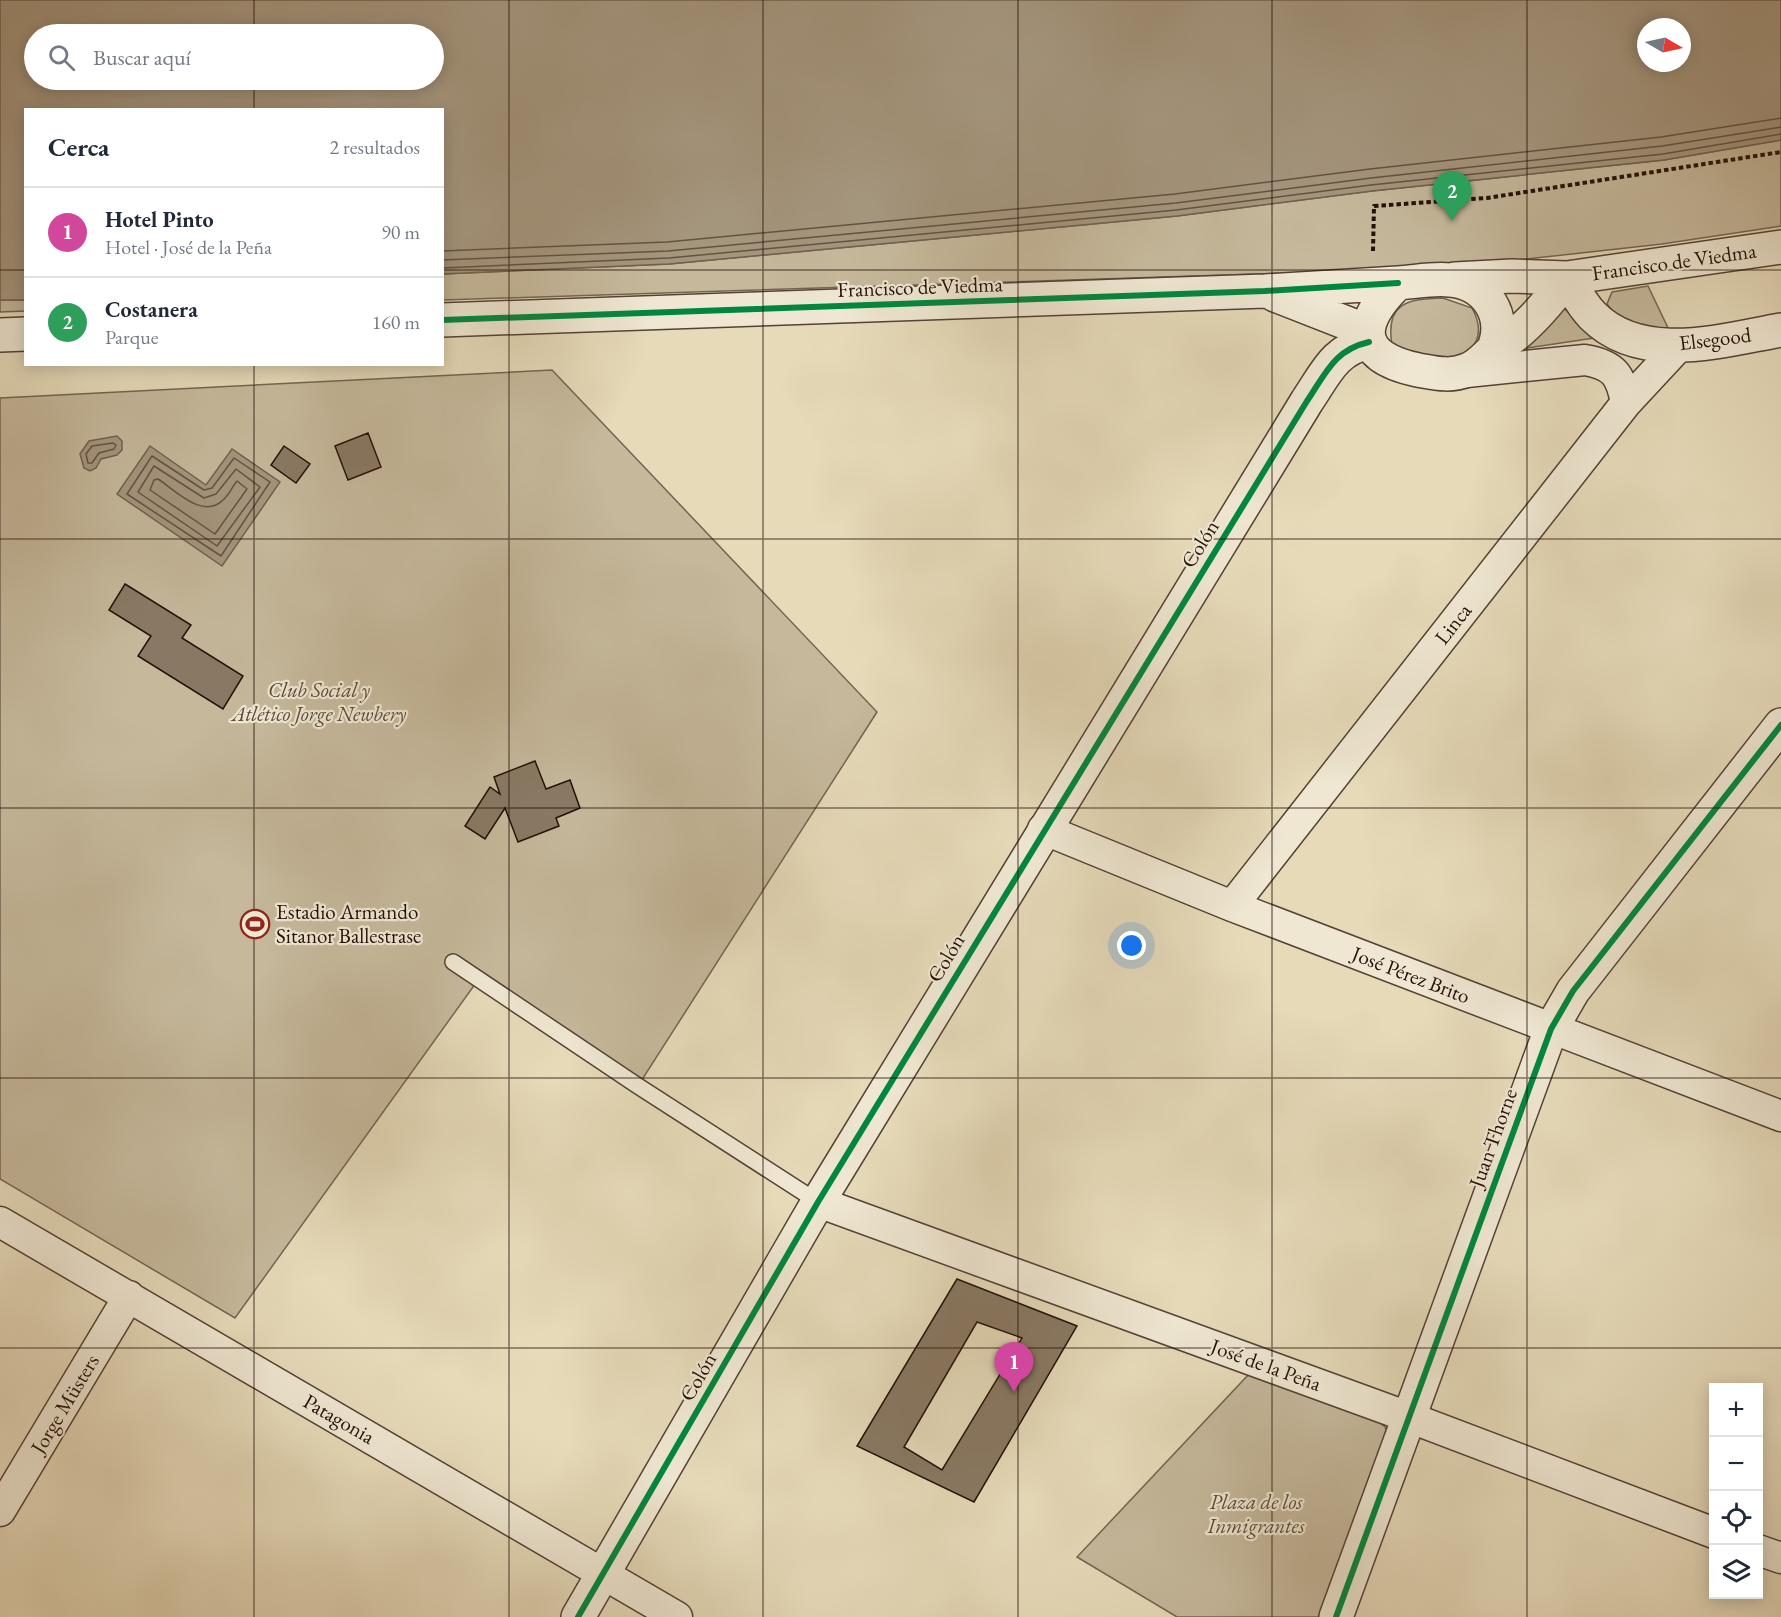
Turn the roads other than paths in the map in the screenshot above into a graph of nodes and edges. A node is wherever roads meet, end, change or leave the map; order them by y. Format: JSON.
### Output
{"nodes":[{"id":1,"x":1781,"y":247,"type":"edge"},
{"id":2,"x":1567,"y":278,"type":"junction"},
{"id":3,"x":1450,"y":279,"type":"junction"},
{"id":4,"x":1385,"y":284,"type":"junction"},
{"id":5,"x":1265,"y":291,"type":"junction"},
{"id":6,"x":444,"y":320,"type":"edge"},
{"id":7,"x":1781,"y":330,"type":"edge"},
{"id":8,"x":24,"y":334,"type":"edge"},
{"id":9,"x":0,"y":335,"type":"edge"},
{"id":10,"x":1368,"y":337,"type":"junction"},
{"id":11,"x":1680,"y":346,"type":"junction"},
{"id":12,"x":1493,"y":350,"type":"junction"},
{"id":13,"x":1457,"y":373,"type":"junction"},
{"id":14,"x":1626,"y":403,"type":"junction"},
{"id":15,"x":1781,"y":725,"type":"edge"},
{"id":16,"x":1043,"y":829,"type":"junction"},
{"id":17,"x":1232,"y":906,"type":"junction"},
{"id":18,"x":453,"y":962,"type":"dead end"},
{"id":19,"x":1551,"y":1029,"type":"junction"},
{"id":20,"x":1781,"y":1116,"type":"edge"},
{"id":21,"x":818,"y":1202,"type":"junction"},
{"id":22,"x":0,"y":1222,"type":"edge"},
{"id":23,"x":129,"y":1296,"type":"junction"},
{"id":24,"x":1411,"y":1418,"type":"junction"},
{"id":25,"x":0,"y":1511,"type":"edge"},
{"id":26,"x":1709,"y":1531,"type":"edge"},
{"id":27,"x":1763,"y":1552,"type":"edge"},
{"id":28,"x":1781,"y":1558,"type":"edge"},
{"id":29,"x":603,"y":1574,"type":"junction"},
{"id":30,"x":578,"y":1617,"type":"edge"},
{"id":31,"x":677,"y":1617,"type":"edge"},
{"id":32,"x":1336,"y":1617,"type":"edge"}],
"edges":[{"from":1,"to":2,"type":"street","name":"Francisco de Viedma"},
{"from":2,"to":3,"type":"street","name":"Francisco de Viedma"},
{"from":2,"to":11,"type":"street","name":"Elsegood"},
{"from":2,"to":12,"type":"street","name":"Francisco de Viedma"},
{"from":3,"to":4,"type":"street","name":"Francisco de Viedma"},
{"from":3,"to":12,"type":"street","name":"Francisco de Viedma"},
{"from":4,"to":5,"type":"street","name":"Francisco de Viedma"},
{"from":4,"to":10,"type":"street"},
{"from":5,"to":6,"type":"street","name":"Francisco de Viedma"},
{"from":5,"to":10,"type":"street","name":"Francisco de Viedma"},
{"from":7,"to":11,"type":"street","name":"Elsegood"},
{"from":8,"to":9,"type":"street"},
{"from":10,"to":13,"type":"street","name":"Francisco de Viedma"},
{"from":10,"to":16,"type":"street","name":"Colón"},
{"from":11,"to":14,"type":"street","name":"Linca"},
{"from":12,"to":13,"type":"street","name":"Francisco de Viedma"},
{"from":13,"to":14,"type":"street"},
{"from":14,"to":17,"type":"street","name":"Linca"},
{"from":15,"to":19,"type":"street","name":"Juan Thorne"},
{"from":16,"to":17,"type":"street","name":"José Pérez Brito"},
{"from":16,"to":21,"type":"street","name":"Colón"},
{"from":17,"to":19,"type":"street","name":"José Pérez Brito"},
{"from":18,"to":21,"type":"lane"},
{"from":19,"to":20,"type":"street","name":"José Pérez Brito"},
{"from":19,"to":24,"type":"street","name":"Juan Thorne"},
{"from":21,"to":24,"type":"street","name":"José de la Peña"},
{"from":21,"to":29,"type":"street","name":"Colón"},
{"from":22,"to":23,"type":"street","name":"Patagonia"},
{"from":23,"to":25,"type":"street","name":"Jorge Müsters"},
{"from":23,"to":29,"type":"street","name":"Patagonia"},
{"from":24,"to":26,"type":"street","name":"José de la Peña"},
{"from":24,"to":32,"type":"street","name":"Juan Thorne"},
{"from":27,"to":28,"type":"street"},
{"from":29,"to":30,"type":"street","name":"Colón"},
{"from":29,"to":31,"type":"street","name":"Patagonia"}]}
